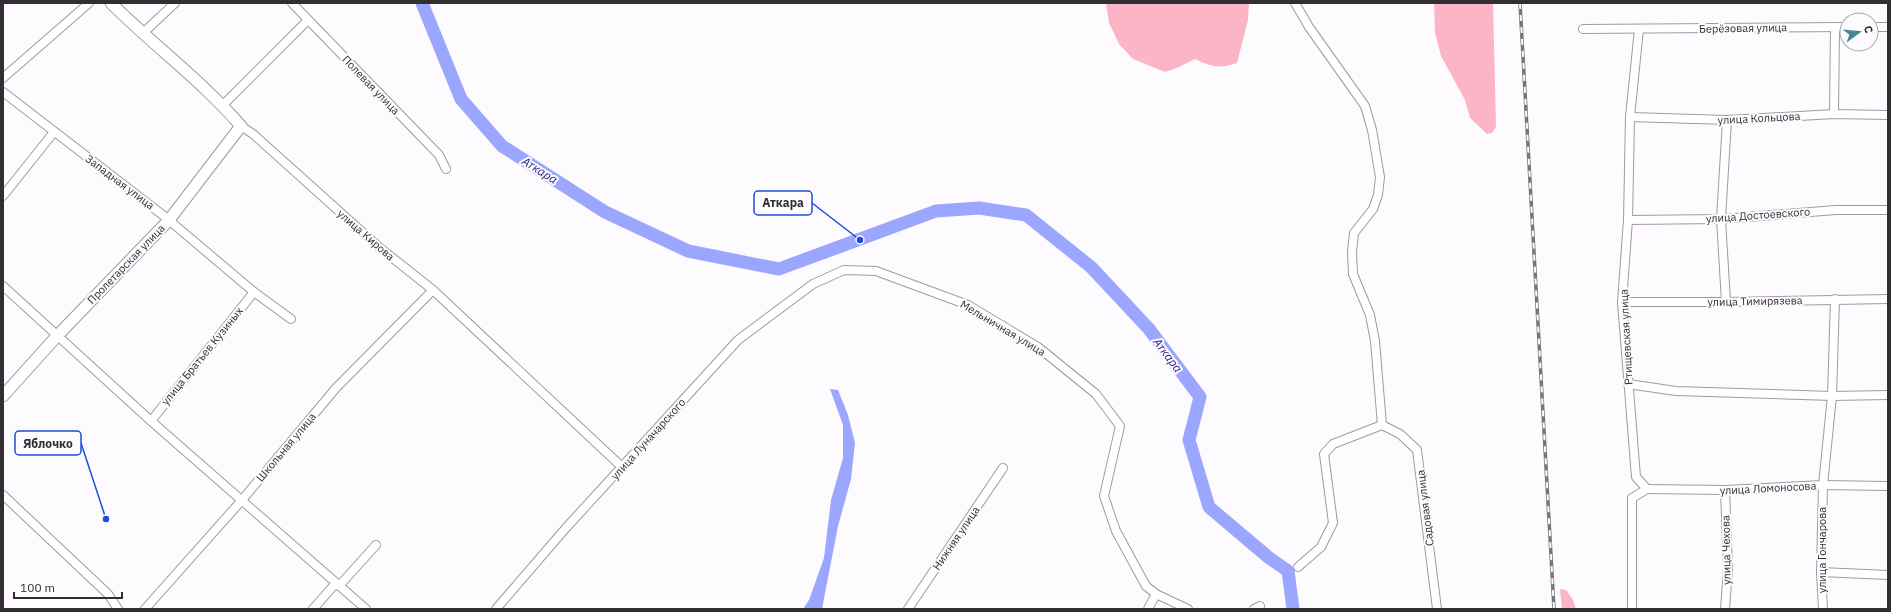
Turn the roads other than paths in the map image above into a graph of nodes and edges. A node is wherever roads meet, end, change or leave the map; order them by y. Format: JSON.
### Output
{"nodes":[{"id":1,"x":90,"y":3,"type":"edge"},
{"id":2,"x":111,"y":3,"type":"edge"},
{"id":3,"x":175,"y":3,"type":"edge"},
{"id":4,"x":292,"y":3,"type":"edge"},
{"id":5,"x":1295,"y":3,"type":"edge"},
{"id":6,"x":308,"y":20,"type":"junction"},
{"id":7,"x":1835,"y":27,"type":"junction"},
{"id":8,"x":1839,"y":27,"type":"edge"},
{"id":9,"x":1583,"y":29,"type":"dead end"},
{"id":10,"x":1639,"y":29,"type":"junction"},
{"id":11,"x":142,"y":34,"type":"junction"},
{"id":12,"x":3,"y":78,"type":"edge"},
{"id":13,"x":3,"y":92,"type":"edge"},
{"id":14,"x":223,"y":105,"type":"junction"},
{"id":15,"x":1834,"y":114,"type":"junction"},
{"id":16,"x":1888,"y":115,"type":"edge"},
{"id":17,"x":1630,"y":117,"type":"junction"},
{"id":18,"x":1727,"y":120,"type":"junction"},
{"id":19,"x":241,"y":126,"type":"junction"},
{"id":20,"x":54,"y":132,"type":"junction"},
{"id":21,"x":446,"y":169,"type":"dead end"},
{"id":22,"x":3,"y":196,"type":"edge"},
{"id":23,"x":1888,"y":210,"type":"edge"},
{"id":24,"x":1721,"y":219,"type":"junction"},
{"id":25,"x":169,"y":220,"type":"junction"},
{"id":26,"x":1628,"y":220,"type":"junction"},
{"id":27,"x":813,"y":284,"type":"joint"},
{"id":28,"x":3,"y":286,"type":"edge"},
{"id":29,"x":433,"y":290,"type":"junction"},
{"id":30,"x":254,"y":292,"type":"junction"},
{"id":31,"x":1835,"y":299,"type":"junction"},
{"id":32,"x":1888,"y":299,"type":"edge"},
{"id":33,"x":1622,"y":302,"type":"junction"},
{"id":34,"x":1726,"y":302,"type":"junction"},
{"id":35,"x":291,"y":319,"type":"dead end"},
{"id":36,"x":57,"y":336,"type":"junction"},
{"id":37,"x":1628,"y":384,"type":"junction"},
{"id":38,"x":1888,"y":395,"type":"edge"},
{"id":39,"x":3,"y":396,"type":"edge"},
{"id":40,"x":1832,"y":396,"type":"junction"},
{"id":41,"x":150,"y":421,"type":"junction"},
{"id":42,"x":1382,"y":425,"type":"junction"},
{"id":43,"x":622,"y":467,"type":"junction"},
{"id":44,"x":1003,"y":468,"type":"dead end"},
{"id":45,"x":1823,"y":485,"type":"junction"},
{"id":46,"x":1888,"y":486,"type":"edge"},
{"id":47,"x":1647,"y":489,"type":"junction"},
{"id":48,"x":1725,"y":490,"type":"junction"},
{"id":49,"x":3,"y":495,"type":"edge"},
{"id":50,"x":242,"y":500,"type":"junction"},
{"id":51,"x":376,"y":545,"type":"dead end"},
{"id":52,"x":1298,"y":567,"type":"dead end"},
{"id":53,"x":1821,"y":572,"type":"junction"},
{"id":54,"x":1888,"y":575,"type":"edge"},
{"id":55,"x":338,"y":584,"type":"junction"},
{"id":56,"x":1156,"y":594,"type":"junction"},
{"id":57,"x":118,"y":609,"type":"edge"},
{"id":58,"x":145,"y":609,"type":"edge"},
{"id":59,"x":313,"y":609,"type":"edge"},
{"id":60,"x":366,"y":609,"type":"edge"},
{"id":61,"x":496,"y":609,"type":"edge"},
{"id":62,"x":908,"y":609,"type":"edge"},
{"id":63,"x":1148,"y":609,"type":"edge"},
{"id":64,"x":1188,"y":609,"type":"edge"},
{"id":65,"x":1437,"y":609,"type":"edge"},
{"id":66,"x":1632,"y":609,"type":"edge"},
{"id":67,"x":1725,"y":609,"type":"edge"},
{"id":68,"x":1823,"y":609,"type":"edge"}],
"edges":[{"from":1,"to":12,"type":"street"},
{"from":2,"to":11,"type":"street","name":"улица Кирова"},
{"from":3,"to":11,"type":"street"},
{"from":4,"to":6,"type":"street","name":"Полевая улица"},
{"from":5,"to":42,"type":"street"},
{"from":6,"to":14,"type":"street"},
{"from":6,"to":21,"type":"street","name":"Полевая улица"},
{"from":7,"to":8,"type":"street","name":"Берёзовая улица"},
{"from":7,"to":10,"type":"street","name":"Берёзовая улица"},
{"from":7,"to":15,"type":"street"},
{"from":9,"to":10,"type":"street","name":"Берёзовая улица"},
{"from":10,"to":17,"type":"street","name":"Ртищевская улица"},
{"from":11,"to":14,"type":"street","name":"улица Кирова"},
{"from":13,"to":20,"type":"street","name":"Западная улица"},
{"from":14,"to":19,"type":"street","name":"улица Кирова"},
{"from":15,"to":16,"type":"street","name":"улица Кольцова"},
{"from":15,"to":18,"type":"street","name":"улица Кольцова"},
{"from":17,"to":18,"type":"street","name":"улица Кольцова"},
{"from":17,"to":26,"type":"street","name":"Ртищевская улица"},
{"from":18,"to":24,"type":"street"},
{"from":19,"to":25,"type":"street","name":"Пролетарская улица"},
{"from":19,"to":29,"type":"street","name":"улица Кирова"},
{"from":20,"to":22,"type":"street"},
{"from":20,"to":25,"type":"street","name":"Западная улица"},
{"from":23,"to":24,"type":"street","name":"улица Достоевского"},
{"from":24,"to":26,"type":"street","name":"улица Достоевского"},
{"from":24,"to":34,"type":"street"},
{"from":25,"to":30,"type":"street","name":"Западная улица"},
{"from":25,"to":36,"type":"street","name":"Пролетарская улица"},
{"from":26,"to":33,"type":"street","name":"Ртищевская улица"},
{"from":27,"to":43,"type":"street","name":"улица Луначарского"},
{"from":27,"to":56,"type":"street","name":"Мельничная улица"},
{"from":28,"to":36,"type":"street"},
{"from":29,"to":43,"type":"street","name":"улица Кирова"},
{"from":29,"to":50,"type":"street","name":"Школьная улица"},
{"from":30,"to":35,"type":"street","name":"Западная улица"},
{"from":30,"to":41,"type":"street","name":"улица Братьев Кузиных"},
{"from":31,"to":32,"type":"street","name":"улица Тимирязева"},
{"from":31,"to":34,"type":"street","name":"улица Тимирязева"},
{"from":31,"to":40,"type":"street","name":"улица Гончарова"},
{"from":33,"to":34,"type":"street","name":"улица Тимирязева"},
{"from":33,"to":37,"type":"street","name":"Ртищевская улица"},
{"from":36,"to":39,"type":"street","name":"Пролетарская улица"},
{"from":36,"to":41,"type":"street"},
{"from":37,"to":40,"type":"street"},
{"from":37,"to":47,"type":"street","name":"Ртищевская улица"},
{"from":38,"to":40,"type":"street"},
{"from":40,"to":45,"type":"street","name":"улица Гончарова"},
{"from":41,"to":50,"type":"street"},
{"from":42,"to":52,"type":"street"},
{"from":42,"to":65,"type":"street","name":"Садовая улица"},
{"from":43,"to":61,"type":"street","name":"улица Луначарского"},
{"from":44,"to":62,"type":"street","name":"Нижняя улица"},
{"from":45,"to":46,"type":"street","name":"улица Ломоносова"},
{"from":45,"to":48,"type":"street","name":"улица Ломоносова"},
{"from":45,"to":53,"type":"street","name":"улица Гончарова"},
{"from":47,"to":48,"type":"street","name":"улица Ломоносова"},
{"from":47,"to":66,"type":"street"},
{"from":48,"to":67,"type":"street","name":"улица Чехова"},
{"from":49,"to":57,"type":"street"},
{"from":50,"to":55,"type":"street"},
{"from":50,"to":58,"type":"street","name":"Школьная улица"},
{"from":51,"to":55,"type":"street"},
{"from":53,"to":54,"type":"street"},
{"from":53,"to":68,"type":"street","name":"улица Гончарова"},
{"from":55,"to":59,"type":"street"},
{"from":55,"to":60,"type":"street"},
{"from":56,"to":63,"type":"street"},
{"from":56,"to":64,"type":"street"}]}
